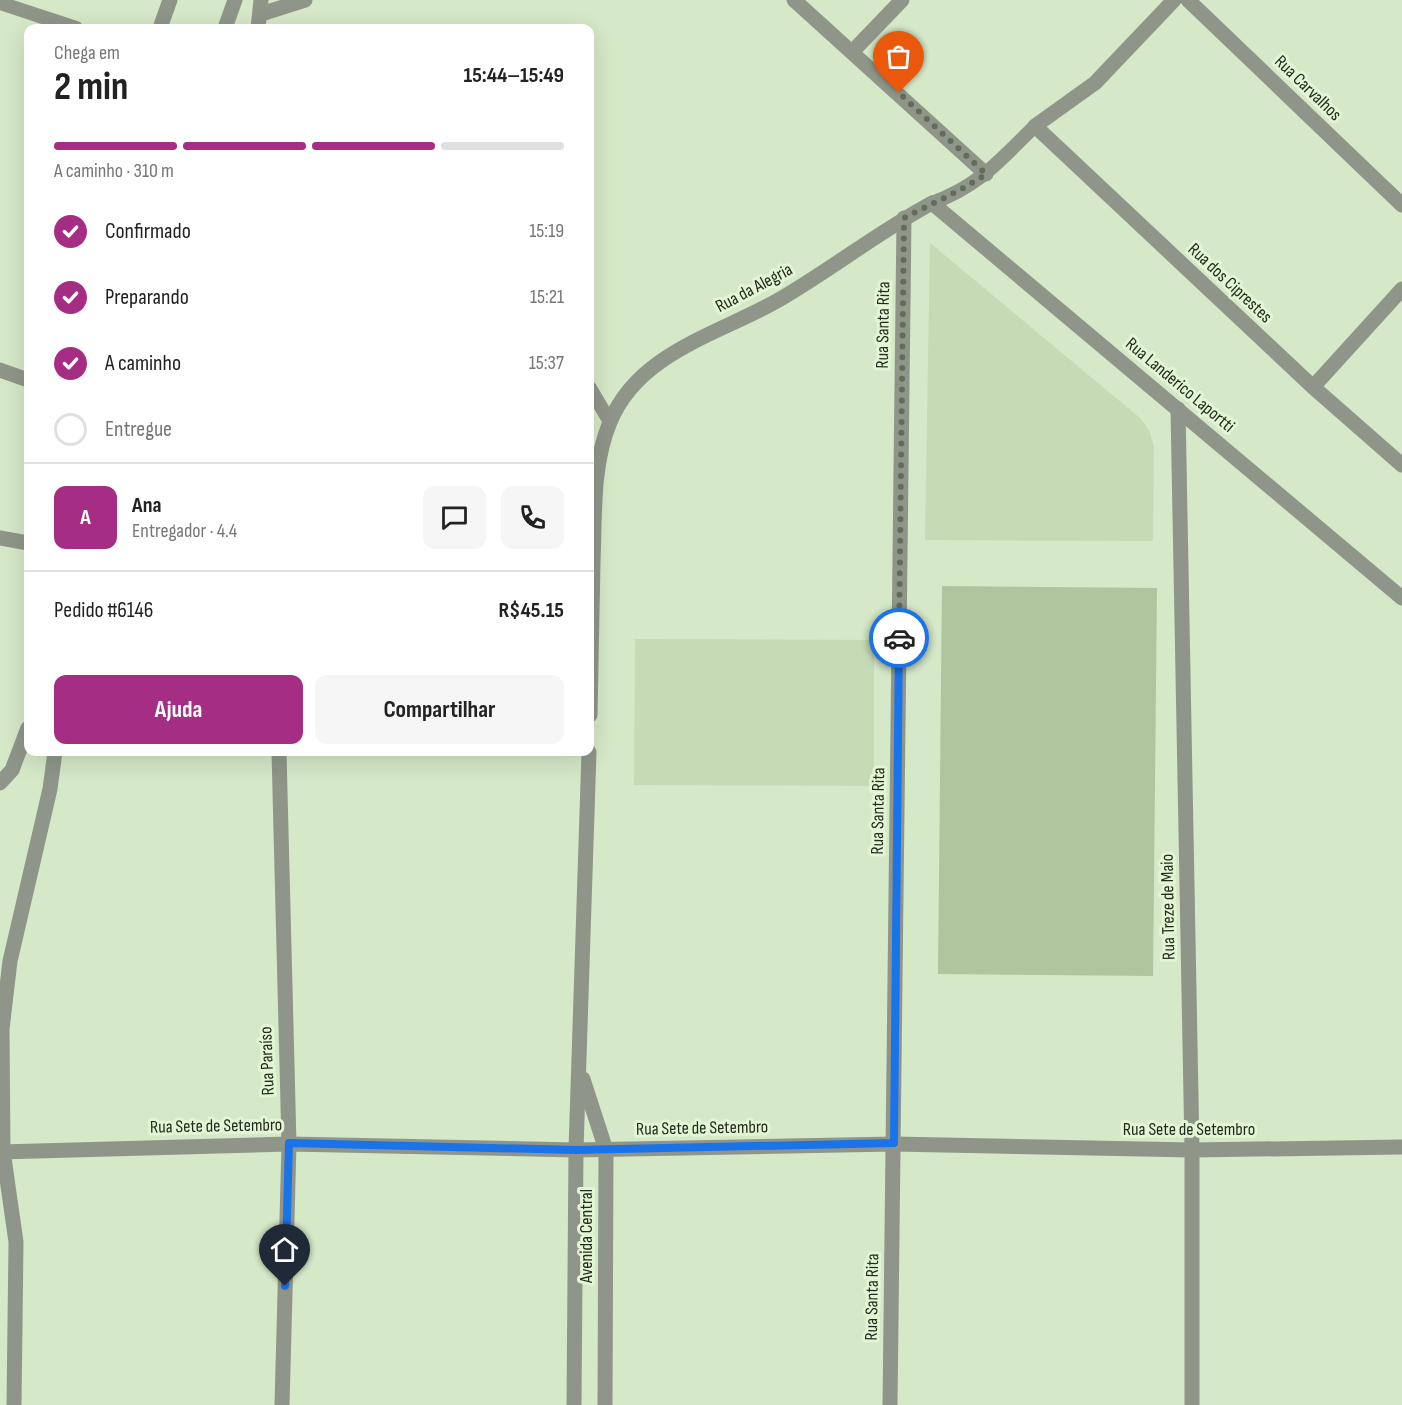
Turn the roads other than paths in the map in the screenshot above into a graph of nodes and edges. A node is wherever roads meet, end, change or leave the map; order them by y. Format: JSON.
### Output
{"nodes":[{"id":1,"x":170,"y":0,"type":"edge"},
{"id":2,"x":235,"y":0,"type":"edge"},
{"id":3,"x":305,"y":0,"type":"edge"},
{"id":4,"x":794,"y":0,"type":"edge"},
{"id":5,"x":902,"y":0,"type":"edge"},
{"id":6,"x":1174,"y":0,"type":"edge"},
{"id":7,"x":1188,"y":0,"type":"edge"},
{"id":8,"x":0,"y":3,"type":"edge"},
{"id":9,"x":260,"y":14,"type":"edge"},
{"id":10,"x":64,"y":24,"type":"edge"},
{"id":11,"x":161,"y":24,"type":"edge"},
{"id":12,"x":226,"y":24,"type":"edge"},
{"id":13,"x":853,"y":51,"type":"junction"},
{"id":14,"x":1035,"y":126,"type":"junction"},
{"id":15,"x":986,"y":174,"type":"junction"},
{"id":16,"x":932,"y":203,"type":"junction"},
{"id":17,"x":1402,"y":205,"type":"edge"},
{"id":18,"x":904,"y":218,"type":"junction"},
{"id":19,"x":1402,"y":289,"type":"edge"},
{"id":20,"x":0,"y":370,"type":"edge"},
{"id":21,"x":24,"y":379,"type":"edge"},
{"id":22,"x":1314,"y":387,"type":"junction"},
{"id":23,"x":594,"y":395,"type":"edge"},
{"id":24,"x":1178,"y":409,"type":"junction"},
{"id":25,"x":610,"y":422,"type":"junction"},
{"id":26,"x":1402,"y":465,"type":"edge"},
{"id":27,"x":0,"y":538,"type":"edge"},
{"id":28,"x":594,"y":539,"type":"edge"},
{"id":29,"x":24,"y":542,"type":"edge"},
{"id":30,"x":1402,"y":598,"type":"edge"},
{"id":31,"x":24,"y":738,"type":"edge"},
{"id":32,"x":54,"y":756,"type":"edge"},
{"id":33,"x":279,"y":756,"type":"edge"},
{"id":34,"x":589,"y":756,"type":"edge"},
{"id":35,"x":0,"y":783,"type":"edge"},
{"id":36,"x":580,"y":1071,"type":"junction"},
{"id":37,"x":289,"y":1143,"type":"junction"},
{"id":38,"x":894,"y":1143,"type":"junction"},
{"id":39,"x":1402,"y":1147,"type":"edge"},
{"id":40,"x":576,"y":1150,"type":"junction"},
{"id":41,"x":606,"y":1150,"type":"junction"},
{"id":42,"x":1192,"y":1150,"type":"junction"},
{"id":43,"x":2,"y":1151,"type":"edge"},
{"id":44,"x":16,"y":1242,"type":"junction"},
{"id":45,"x":0,"y":1245,"type":"edge"},
{"id":46,"x":14,"y":1405,"type":"edge"},
{"id":47,"x":282,"y":1405,"type":"edge"},
{"id":48,"x":574,"y":1405,"type":"edge"},
{"id":49,"x":605,"y":1405,"type":"edge"},
{"id":50,"x":890,"y":1405,"type":"edge"},
{"id":51,"x":1192,"y":1405,"type":"edge"}],
"edges":[{"from":1,"to":11,"type":"street"},
{"from":2,"to":12,"type":"street"},
{"from":3,"to":9,"type":"street"},
{"from":4,"to":13,"type":"street"},
{"from":5,"to":13,"type":"street"},
{"from":6,"to":14,"type":"street"},
{"from":7,"to":17,"type":"street","name":"Rua Carvalhos"},
{"from":8,"to":10,"type":"lane"},
{"from":13,"to":15,"type":"street"},
{"from":14,"to":15,"type":"lane"},
{"from":14,"to":22,"type":"street","name":"Rua dos Ciprestes"},
{"from":15,"to":16,"type":"lane"},
{"from":16,"to":18,"type":"street","name":"Rua da Alegria"},
{"from":16,"to":24,"type":"street","name":"Rua Landerico Laportti"},
{"from":18,"to":25,"type":"street","name":"Rua da Alegria"},
{"from":18,"to":38,"type":"street","name":"Rua Santa Rita"},
{"from":19,"to":22,"type":"street"},
{"from":20,"to":21,"type":"street"},
{"from":22,"to":26,"type":"street","name":"Rua dos Ciprestes"},
{"from":23,"to":25,"type":"lane"},
{"from":24,"to":30,"type":"street","name":"Rua Landerico Laportti"},
{"from":24,"to":42,"type":"street","name":"Rua Treze de Maio"},
{"from":25,"to":28,"type":"street"},
{"from":27,"to":29,"type":"street"},
{"from":31,"to":35,"type":"street"},
{"from":32,"to":43,"type":"street"},
{"from":33,"to":37,"type":"street","name":"Rua Paraíso"},
{"from":34,"to":36,"type":"street","name":"Avenida Central"},
{"from":36,"to":40,"type":"street","name":"Avenida Central"},
{"from":36,"to":41,"type":"street","name":"Avenida Central"},
{"from":37,"to":40,"type":"street","name":"Rua Sete de Setembro"},
{"from":37,"to":43,"type":"street","name":"Rua Sete de Setembro"},
{"from":37,"to":47,"type":"street","name":"Rua Paraíso"},
{"from":38,"to":41,"type":"street","name":"Rua Sete de Setembro"},
{"from":38,"to":42,"type":"street","name":"Rua Sete de Setembro"},
{"from":38,"to":50,"type":"street","name":"Rua Santa Rita"},
{"from":39,"to":42,"type":"street","name":"Rua Sete de Setembro"},
{"from":40,"to":41,"type":"street","name":"Rua Sete de Setembro"},
{"from":40,"to":48,"type":"street","name":"Avenida Central"},
{"from":41,"to":49,"type":"street","name":"Avenida Central"},
{"from":42,"to":51,"type":"street","name":"Rua Treze de Maio"},
{"from":43,"to":44,"type":"street"},
{"from":44,"to":45,"type":"street"},
{"from":44,"to":46,"type":"street"}]}
